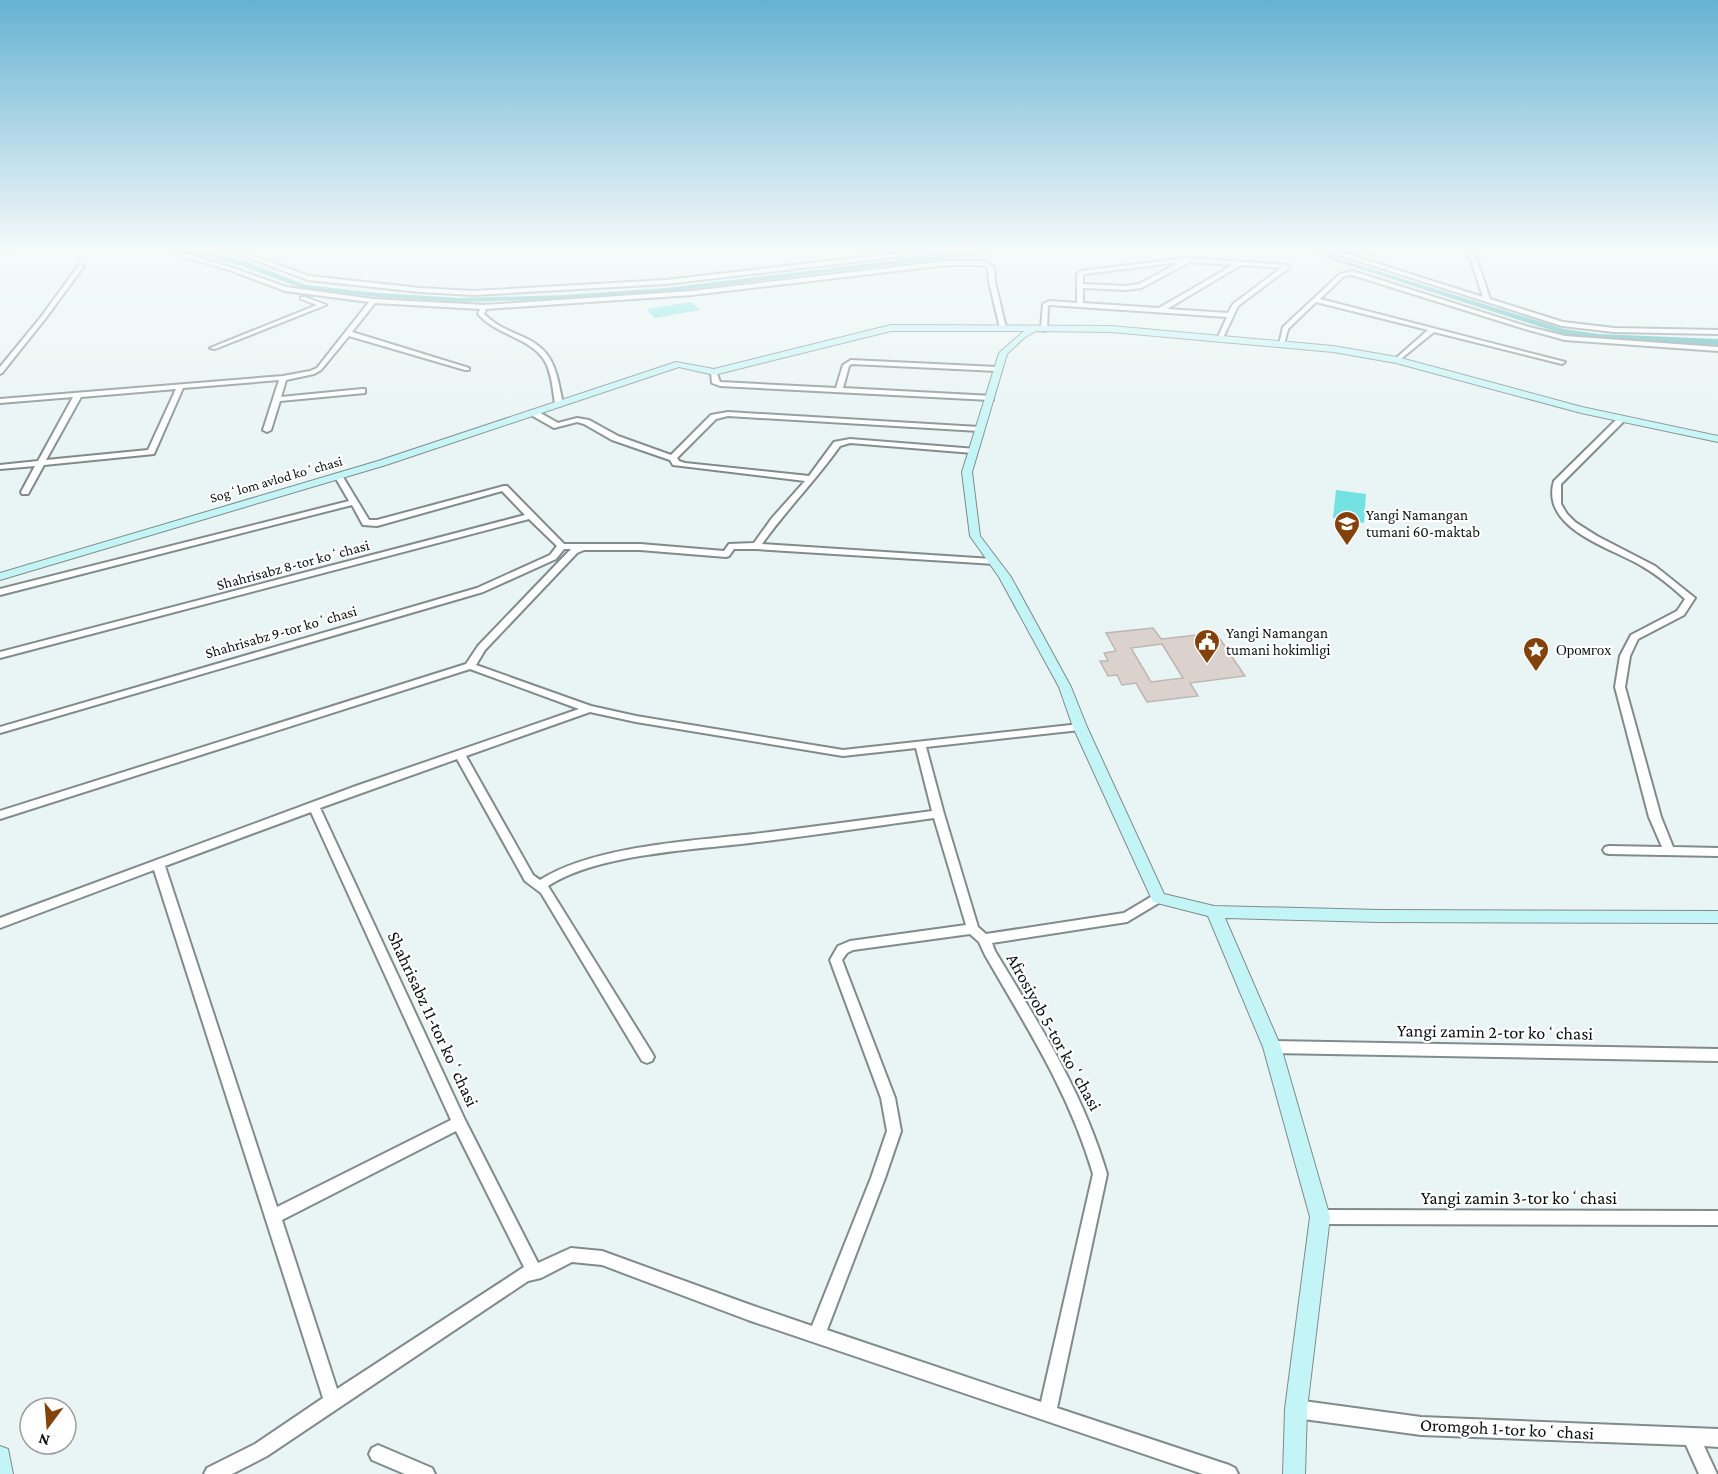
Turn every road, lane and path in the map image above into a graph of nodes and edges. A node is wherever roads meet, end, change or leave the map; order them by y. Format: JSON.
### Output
{"nodes":[{"id":1,"x":44,"y":317,"type":"edge"},
{"id":2,"x":291,"y":317,"type":"edge"},
{"id":3,"x":360,"y":317,"type":"edge"},
{"id":4,"x":483,"y":317,"type":"edge"},
{"id":5,"x":1000,"y":317,"type":"edge"},
{"id":6,"x":1045,"y":317,"type":"edge"},
{"id":7,"x":1229,"y":317,"type":"edge"},
{"id":8,"x":1297,"y":317,"type":"edge"},
{"id":9,"x":1383,"y":317,"type":"edge"},
{"id":10,"x":1496,"y":317,"type":"edge"},
{"id":11,"x":1539,"y":317,"type":"edge"},
{"id":12,"x":1003,"y":328,"type":"junction"},
{"id":13,"x":1044,"y":328,"type":"junction"},
{"id":14,"x":1433,"y":329,"type":"junction"},
{"id":15,"x":1718,"y":332,"type":"edge"},
{"id":16,"x":347,"y":333,"type":"junction"},
{"id":17,"x":1220,"y":339,"type":"junction"},
{"id":18,"x":1281,"y":344,"type":"junction"},
{"id":19,"x":213,"y":348,"type":"dead end"},
{"id":20,"x":1718,"y":349,"type":"edge"},
{"id":21,"x":1397,"y":360,"type":"junction"},
{"id":22,"x":1562,"y":362,"type":"dead end"},
{"id":23,"x":466,"y":369,"type":"dead end"},
{"id":24,"x":997,"y":369,"type":"junction"},
{"id":25,"x":0,"y":372,"type":"edge"},
{"id":26,"x":714,"y":372,"type":"junction"},
{"id":27,"x":283,"y":378,"type":"junction"},
{"id":28,"x":180,"y":387,"type":"junction"},
{"id":29,"x":838,"y":390,"type":"junction"},
{"id":30,"x":362,"y":391,"type":"dead end"},
{"id":31,"x":78,"y":395,"type":"junction"},
{"id":32,"x":990,"y":398,"type":"junction"},
{"id":33,"x":278,"y":399,"type":"junction"},
{"id":34,"x":0,"y":401,"type":"edge"},
{"id":35,"x":559,"y":404,"type":"junction"},
{"id":36,"x":534,"y":413,"type":"junction"},
{"id":37,"x":1621,"y":420,"type":"junction"},
{"id":38,"x":979,"y":429,"type":"junction"},
{"id":39,"x":267,"y":430,"type":"dead end"},
{"id":40,"x":1718,"y":439,"type":"edge"},
{"id":41,"x":972,"y":451,"type":"junction"},
{"id":42,"x":673,"y":458,"type":"junction"},
{"id":43,"x":42,"y":463,"type":"junction"},
{"id":44,"x":0,"y":467,"type":"edge"},
{"id":45,"x":339,"y":477,"type":"junction"},
{"id":46,"x":812,"y":479,"type":"junction"},
{"id":47,"x":25,"y":492,"type":"dead end"},
{"id":48,"x":355,"y":502,"type":"junction"},
{"id":49,"x":531,"y":516,"type":"junction"},
{"id":50,"x":562,"y":546,"type":"junction"},
{"id":51,"x":756,"y":546,"type":"junction"},
{"id":52,"x":582,"y":547,"type":"junction"},
{"id":53,"x":992,"y":562,"type":"junction"},
{"id":54,"x":0,"y":577,"type":"edge"},
{"id":55,"x":0,"y":592,"type":"edge"},
{"id":56,"x":0,"y":655,"type":"edge"},
{"id":57,"x":470,"y":666,"type":"junction"},
{"id":58,"x":589,"y":709,"type":"junction"},
{"id":59,"x":1080,"y":728,"type":"junction"},
{"id":60,"x":0,"y":730,"type":"edge"},
{"id":61,"x":920,"y":746,"type":"junction"},
{"id":62,"x":460,"y":755,"type":"junction"},
{"id":63,"x":314,"y":807,"type":"junction"},
{"id":64,"x":938,"y":814,"type":"junction"},
{"id":65,"x":0,"y":815,"type":"edge"},
{"id":66,"x":1609,"y":850,"type":"dead end"},
{"id":67,"x":1670,"y":851,"type":"junction"},
{"id":68,"x":1718,"y":852,"type":"edge"},
{"id":69,"x":158,"y":864,"type":"junction"},
{"id":70,"x":540,"y":886,"type":"junction"},
{"id":71,"x":1158,"y":898,"type":"junction"},
{"id":72,"x":1214,"y":912,"type":"junction"},
{"id":73,"x":1718,"y":917,"type":"edge"},
{"id":74,"x":0,"y":923,"type":"edge"},
{"id":75,"x":979,"y":934,"type":"junction"},
{"id":76,"x":1272,"y":1047,"type":"junction"},
{"id":77,"x":1718,"y":1054,"type":"edge"},
{"id":78,"x":647,"y":1057,"type":"dead end"},
{"id":79,"x":459,"y":1123,"type":"junction"},
{"id":80,"x":273,"y":1217,"type":"junction"},
{"id":81,"x":1320,"y":1217,"type":"junction"},
{"id":82,"x":1718,"y":1218,"type":"edge"},
{"id":83,"x":535,"y":1273,"type":"junction"},
{"id":84,"x":817,"y":1334,"type":"junction"},
{"id":85,"x":333,"y":1402,"type":"junction"},
{"id":86,"x":1296,"y":1409,"type":"junction"},
{"id":87,"x":1047,"y":1414,"type":"junction"},
{"id":88,"x":1691,"y":1437,"type":"junction"},
{"id":89,"x":1718,"y":1438,"type":"edge"},
{"id":90,"x":378,"y":1454,"type":"dead end"},
{"id":91,"x":0,"y":1457,"type":"edge"},
{"id":92,"x":2,"y":1474,"type":"edge"},
{"id":93,"x":213,"y":1474,"type":"edge"},
{"id":94,"x":426,"y":1474,"type":"edge"},
{"id":95,"x":1228,"y":1474,"type":"edge"},
{"id":96,"x":1294,"y":1474,"type":"edge"},
{"id":97,"x":1707,"y":1474,"type":"edge"}],
"edges":[{"from":1,"to":25,"type":"street"},
{"from":2,"to":19,"type":"street"},
{"from":3,"to":16,"type":"street"},
{"from":4,"to":35,"type":"street"},
{"from":5,"to":12,"type":"street"},
{"from":6,"to":13,"type":"street"},
{"from":7,"to":17,"type":"street"},
{"from":8,"to":18,"type":"street"},
{"from":9,"to":14,"type":"street"},
{"from":10,"to":20,"type":"street"},
{"from":11,"to":15,"type":"street"},
{"from":12,"to":13,"type":"street"},
{"from":12,"to":26,"type":"street"},
{"from":13,"to":17,"type":"street"},
{"from":13,"to":24,"type":"street"},
{"from":14,"to":21,"type":"street"},
{"from":14,"to":22,"type":"street"},
{"from":16,"to":23,"type":"street"},
{"from":16,"to":27,"type":"street"},
{"from":17,"to":18,"type":"street"},
{"from":18,"to":21,"type":"street"},
{"from":21,"to":37,"type":"street"},
{"from":24,"to":29,"type":"street"},
{"from":24,"to":32,"type":"street"},
{"from":26,"to":29,"type":"street"},
{"from":26,"to":35,"type":"street","name":"Sogʻlom avlod koʻchasi"},
{"from":27,"to":28,"type":"street"},
{"from":27,"to":33,"type":"street"},
{"from":28,"to":31,"type":"street"},
{"from":28,"to":43,"type":"street"},
{"from":29,"to":32,"type":"street"},
{"from":30,"to":33,"type":"street"},
{"from":31,"to":34,"type":"street"},
{"from":31,"to":43,"type":"street"},
{"from":32,"to":38,"type":"street"},
{"from":33,"to":39,"type":"street"},
{"from":35,"to":36,"type":"street","name":"Sogʻlom avlod koʻchasi"},
{"from":36,"to":42,"type":"street"},
{"from":36,"to":45,"type":"street","name":"Sogʻlom avlod koʻchasi"},
{"from":37,"to":40,"type":"street"},
{"from":37,"to":67,"type":"street"},
{"from":38,"to":41,"type":"street"},
{"from":38,"to":42,"type":"street"},
{"from":41,"to":46,"type":"street"},
{"from":41,"to":53,"type":"street"},
{"from":42,"to":46,"type":"street"},
{"from":43,"to":44,"type":"street"},
{"from":43,"to":47,"type":"street"},
{"from":45,"to":48,"type":"street"},
{"from":45,"to":54,"type":"street","name":"Sogʻlom avlod koʻchasi"},
{"from":46,"to":51,"type":"street"},
{"from":48,"to":49,"type":"street"},
{"from":48,"to":55,"type":"street"},
{"from":49,"to":50,"type":"street"},
{"from":49,"to":56,"type":"street","name":"Shahrisabz 8-tor koʻchasi"},
{"from":50,"to":52,"type":"street"},
{"from":50,"to":60,"type":"street","name":"Shahrisabz 9-tor koʻchasi"},
{"from":51,"to":52,"type":"street"},
{"from":51,"to":53,"type":"street"},
{"from":52,"to":57,"type":"street"},
{"from":53,"to":59,"type":"street"},
{"from":57,"to":58,"type":"street"},
{"from":57,"to":65,"type":"street"},
{"from":58,"to":61,"type":"street"},
{"from":58,"to":62,"type":"street"},
{"from":59,"to":61,"type":"street"},
{"from":59,"to":71,"type":"street"},
{"from":61,"to":64,"type":"street","name":"Afrosiyob 5-tor koʻchasi"},
{"from":62,"to":63,"type":"street"},
{"from":62,"to":70,"type":"street"},
{"from":63,"to":69,"type":"street"},
{"from":63,"to":79,"type":"street","name":"Shahrisabz 11-tor koʻchasi"},
{"from":64,"to":70,"type":"street"},
{"from":64,"to":75,"type":"street","name":"Afrosiyob 5-tor koʻchasi"},
{"from":66,"to":67,"type":"street"},
{"from":67,"to":68,"type":"street"},
{"from":69,"to":74,"type":"street"},
{"from":69,"to":80,"type":"street"},
{"from":70,"to":78,"type":"street"},
{"from":71,"to":72,"type":"street"},
{"from":71,"to":75,"type":"street"},
{"from":72,"to":73,"type":"street"},
{"from":72,"to":76,"type":"street"},
{"from":75,"to":84,"type":"street"},
{"from":75,"to":87,"type":"street","name":"Afrosiyob 5-tor koʻchasi"},
{"from":76,"to":77,"type":"street","name":"Yangi zamin 2-tor koʻchasi"},
{"from":76,"to":81,"type":"street"},
{"from":79,"to":80,"type":"street","name":"Shahrisabz 11-tor koʻchasi"},
{"from":79,"to":83,"type":"street"},
{"from":80,"to":85,"type":"street"},
{"from":81,"to":82,"type":"street","name":"Yangi zamin 3-tor koʻchasi"},
{"from":81,"to":86,"type":"street"},
{"from":83,"to":84,"type":"street"},
{"from":83,"to":85,"type":"street"},
{"from":84,"to":87,"type":"street"},
{"from":85,"to":93,"type":"street"},
{"from":86,"to":88,"type":"street","name":"Oromgoh 1-tor koʻchasi"},
{"from":86,"to":96,"type":"street"},
{"from":87,"to":95,"type":"street"},
{"from":88,"to":89,"type":"street","name":"Oromgoh 1-tor koʻchasi"},
{"from":88,"to":97,"type":"street"},
{"from":90,"to":94,"type":"street"},
{"from":91,"to":92,"type":"street"}]}
